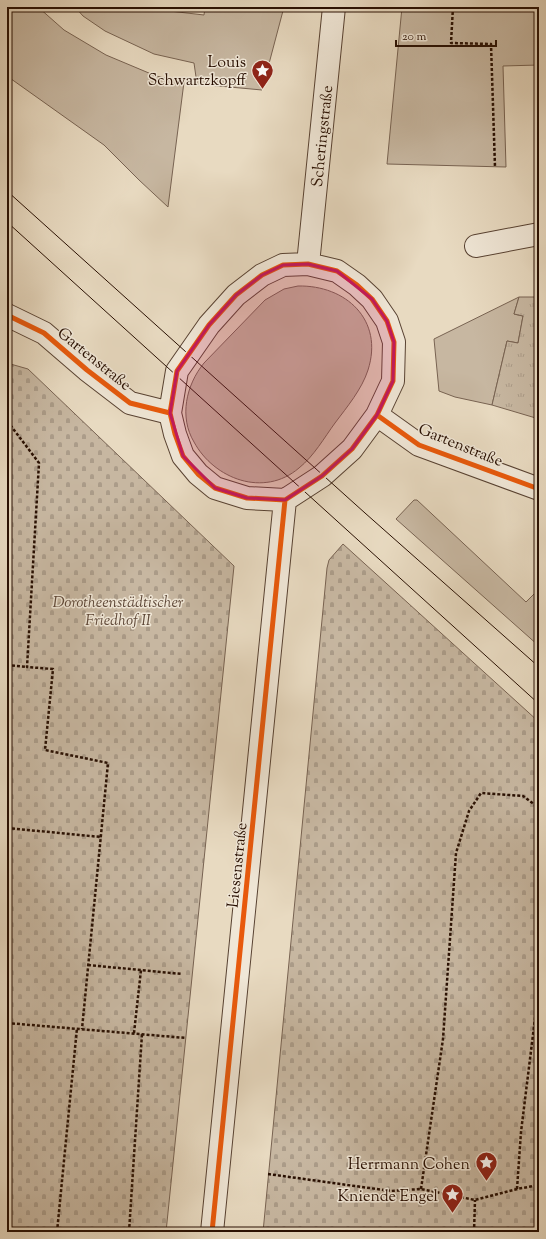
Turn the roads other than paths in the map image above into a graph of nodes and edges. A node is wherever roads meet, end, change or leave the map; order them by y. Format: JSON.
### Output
{"nodes":[{"id":1,"x":334,"y":7,"type":"edge"},
{"id":2,"x":539,"y":234,"type":"edge"},
{"id":3,"x":476,"y":246,"type":"dead end"},
{"id":4,"x":308,"y":264,"type":"junction"},
{"id":5,"x":7,"y":314,"type":"edge"},
{"id":6,"x":170,"y":413,"type":"junction"},
{"id":7,"x":377,"y":416,"type":"junction"},
{"id":8,"x":539,"y":489,"type":"edge"},
{"id":9,"x":285,"y":500,"type":"junction"},
{"id":10,"x":212,"y":1232,"type":"edge"}],
"edges":[{"from":1,"to":4,"type":"street","name":"Scheringstraße"},
{"from":2,"to":3,"type":"street"},
{"from":4,"to":6,"type":"street"},
{"from":4,"to":7,"type":"street"},
{"from":5,"to":6,"type":"street","name":"Gartenstraße"},
{"from":6,"to":9,"type":"street"},
{"from":7,"to":8,"type":"street","name":"Gartenstraße"},
{"from":7,"to":9,"type":"street"},
{"from":9,"to":10,"type":"street","name":"Liesenstraße"}]}
